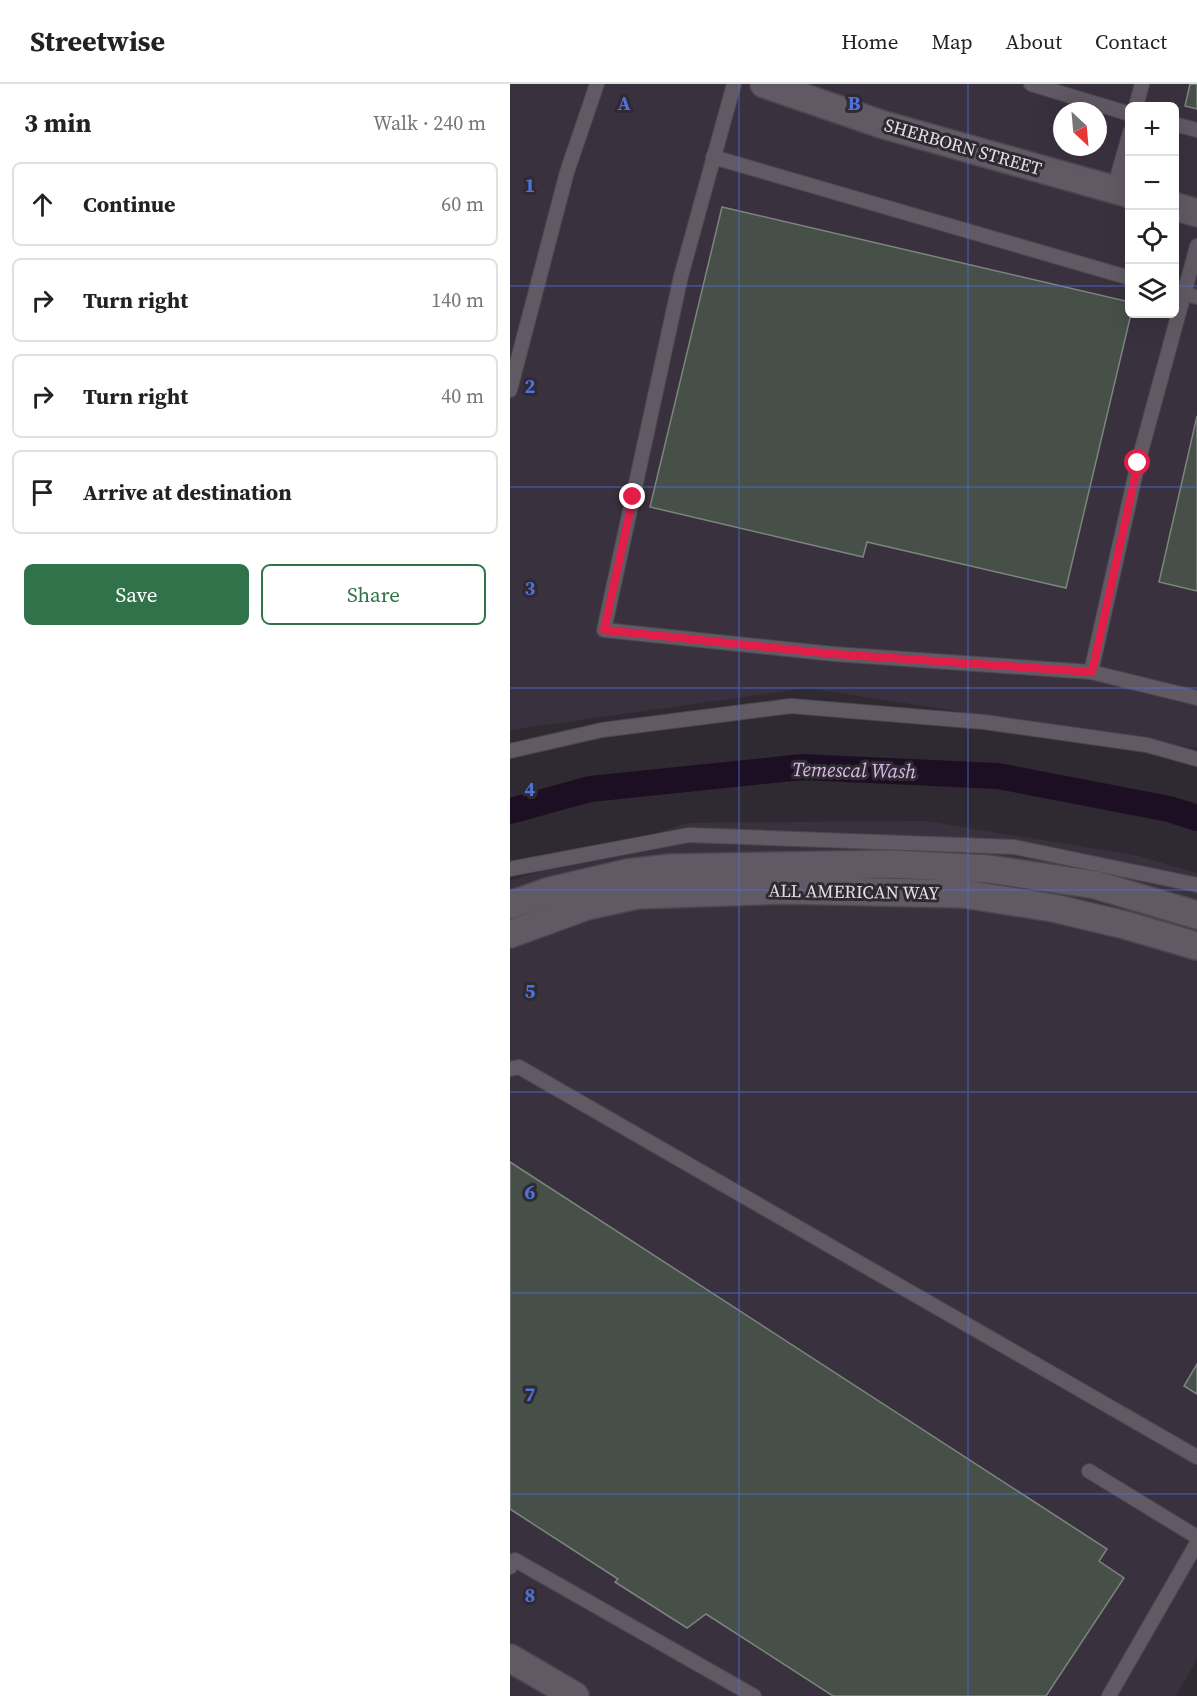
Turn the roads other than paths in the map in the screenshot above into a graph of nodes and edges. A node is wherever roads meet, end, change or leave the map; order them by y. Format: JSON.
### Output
{"nodes":[{"id":1,"x":597,"y":84,"type":"edge"},
{"id":2,"x":734,"y":84,"type":"edge"},
{"id":3,"x":764,"y":84,"type":"edge"},
{"id":4,"x":1031,"y":84,"type":"edge"},
{"id":5,"x":1142,"y":84,"type":"edge"},
{"id":6,"x":1137,"y":102,"type":"edge"},
{"id":7,"x":1125,"y":112,"type":"edge"},
{"id":8,"x":1179,"y":125,"type":"edge"},
{"id":9,"x":1197,"y":130,"type":"edge"},
{"id":10,"x":1127,"y":156,"type":"edge"},
{"id":11,"x":713,"y":157,"type":"junction"},
{"id":12,"x":1122,"y":192,"type":"edge"},
{"id":13,"x":1179,"y":208,"type":"edge"},
{"id":14,"x":1197,"y":213,"type":"edge"},
{"id":15,"x":1197,"y":246,"type":"edge"},
{"id":16,"x":1125,"y":277,"type":"edge"},
{"id":17,"x":1185,"y":294,"type":"edge"},
{"id":18,"x":510,"y":390,"type":"edge"},
{"id":19,"x":1092,"y":672,"type":"junction"},
{"id":20,"x":1197,"y":698,"type":"edge"},
{"id":21,"x":510,"y":751,"type":"edge"},
{"id":22,"x":1197,"y":759,"type":"edge"},
{"id":23,"x":510,"y":869,"type":"edge"},
{"id":24,"x":1197,"y":885,"type":"edge"},
{"id":25,"x":510,"y":905,"type":"edge"},
{"id":26,"x":1197,"y":915,"type":"edge"},
{"id":27,"x":510,"y":934,"type":"edge"},
{"id":28,"x":1197,"y":946,"type":"edge"},
{"id":29,"x":510,"y":1070,"type":"edge"},
{"id":30,"x":1197,"y":1457,"type":"edge"},
{"id":31,"x":1089,"y":1472,"type":"dead end"},
{"id":32,"x":1197,"y":1537,"type":"edge"},
{"id":33,"x":1197,"y":1543,"type":"edge"},
{"id":34,"x":510,"y":1568,"type":"edge"},
{"id":35,"x":510,"y":1658,"type":"edge"},
{"id":36,"x":575,"y":1696,"type":"edge"},
{"id":37,"x":754,"y":1696,"type":"edge"},
{"id":38,"x":1109,"y":1696,"type":"edge"}],
"edges":[{"from":1,"to":18,"type":"lane"},
{"from":2,"to":11,"type":"lane"},
{"from":3,"to":12,"type":"street","name":"SHERBORN STREET"},
{"from":4,"to":7,"type":"lane"},
{"from":5,"to":6,"type":"lane"},
{"from":8,"to":9,"type":"lane"},
{"from":10,"to":12,"type":"lane"},
{"from":11,"to":16,"type":"lane"},
{"from":11,"to":19,"type":"lane"},
{"from":13,"to":14,"type":"street"},
{"from":15,"to":17,"type":"lane"},
{"from":17,"to":19,"type":"lane"},
{"from":19,"to":20,"type":"lane"},
{"from":21,"to":22,"type":"lane"},
{"from":23,"to":24,"type":"lane"},
{"from":25,"to":26,"type":"street","name":"ALL AMERICAN WAY"},
{"from":27,"to":28,"type":"street","name":"ALL AMERICAN WAY"},
{"from":29,"to":30,"type":"lane"},
{"from":31,"to":32,"type":"lane"},
{"from":33,"to":38,"type":"lane"},
{"from":34,"to":37,"type":"lane"},
{"from":35,"to":36,"type":"street"}]}
